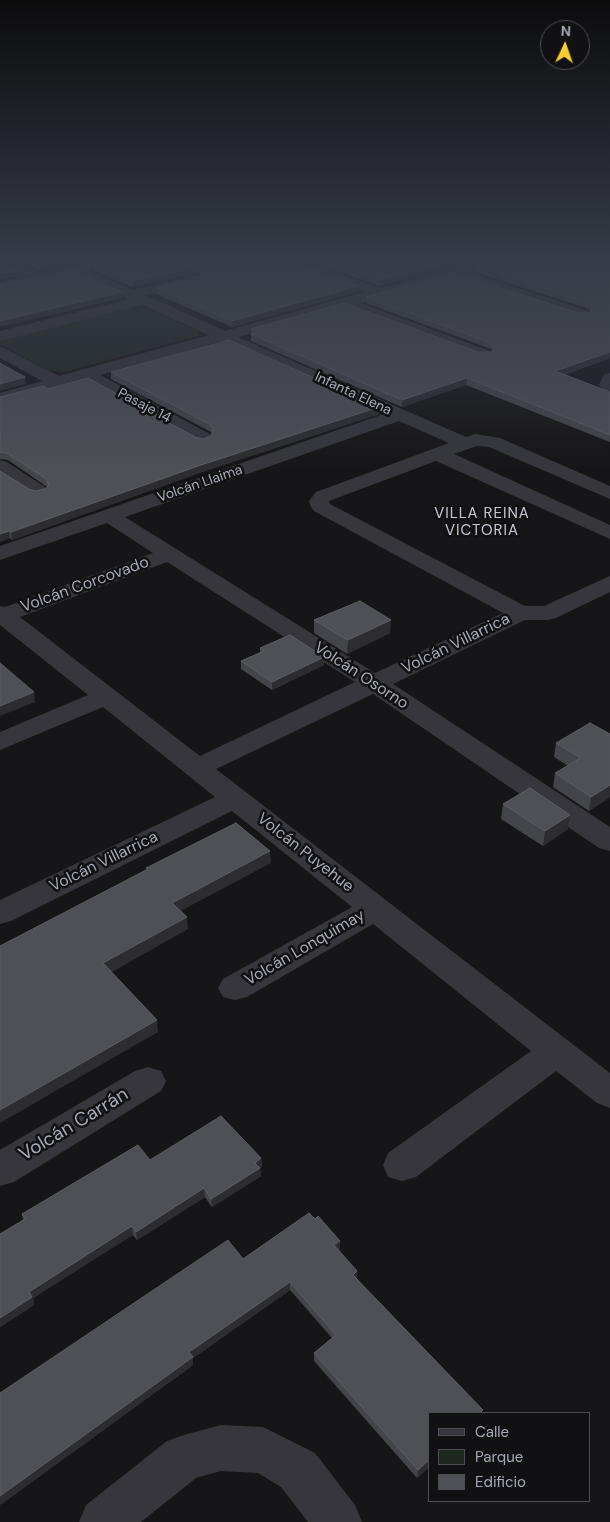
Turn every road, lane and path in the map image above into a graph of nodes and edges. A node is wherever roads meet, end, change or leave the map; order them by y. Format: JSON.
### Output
{"nodes":[{"id":1,"x":21,"y":330,"type":"edge"},
{"id":2,"x":213,"y":330,"type":"edge"},
{"id":3,"x":247,"y":330,"type":"edge"},
{"id":4,"x":419,"y":330,"type":"edge"},
{"id":5,"x":0,"y":336,"type":"edge"},
{"id":6,"x":226,"y":336,"type":"junction"},
{"id":7,"x":0,"y":351,"type":"edge"},
{"id":8,"x":484,"y":354,"type":"edge"},
{"id":9,"x":85,"y":374,"type":"junction"},
{"id":10,"x":610,"y":378,"type":"edge"},
{"id":11,"x":57,"y":382,"type":"junction"},
{"id":12,"x":610,"y":386,"type":"edge"},
{"id":13,"x":0,"y":398,"type":"edge"},
{"id":14,"x":399,"y":415,"type":"junction"},
{"id":15,"x":203,"y":438,"type":"edge"},
{"id":16,"x":466,"y":444,"type":"junction"},
{"id":17,"x":437,"y":454,"type":"junction"},
{"id":18,"x":0,"y":466,"type":"edge"},
{"id":19,"x":38,"y":491,"type":"edge"},
{"id":20,"x":610,"y":493,"type":"edge"},
{"id":21,"x":108,"y":515,"type":"junction"},
{"id":22,"x":610,"y":533,"type":"edge"},
{"id":23,"x":0,"y":552,"type":"edge"},
{"id":24,"x":169,"y":554,"type":"junction"},
{"id":25,"x":610,"y":583,"type":"edge"},
{"id":26,"x":521,"y":613,"type":"junction"},
{"id":27,"x":1,"y":615,"type":"edge"},
{"id":28,"x":374,"y":683,"type":"junction"},
{"id":29,"x":106,"y":697,"type":"junction"},
{"id":30,"x":0,"y":742,"type":"edge"},
{"id":31,"x":196,"y":768,"type":"junction"},
{"id":32,"x":235,"y":798,"type":"junction"},
{"id":33,"x":610,"y":841,"type":"edge"},
{"id":34,"x":374,"y":908,"type":"junction"},
{"id":35,"x":0,"y":913,"type":"edge"},
{"id":36,"x":234,"y":988,"type":"dead end"},
{"id":37,"x":556,"y":1052,"type":"junction"},
{"id":38,"x":148,"y":1081,"type":"dead end"},
{"id":39,"x":610,"y":1093,"type":"edge"},
{"id":40,"x":402,"y":1165,"type":"dead end"},
{"id":41,"x":0,"y":1170,"type":"edge"},
{"id":42,"x":103,"y":1522,"type":"edge"},
{"id":43,"x":338,"y":1522,"type":"edge"}],
"edges":[{"from":1,"to":5,"type":"street"},
{"from":2,"to":6,"type":"street","name":"Infanta Elena"},
{"from":3,"to":6,"type":"street"},
{"from":4,"to":8,"type":"street"},
{"from":6,"to":9,"type":"street"},
{"from":6,"to":14,"type":"street","name":"Infanta Elena"},
{"from":7,"to":11,"type":"street"},
{"from":9,"to":11,"type":"street"},
{"from":9,"to":15,"type":"street","name":"Pasaje 14"},
{"from":10,"to":12,"type":"street"},
{"from":11,"to":13,"type":"street"},
{"from":14,"to":16,"type":"street","name":"Infanta Elena"},
{"from":14,"to":21,"type":"street","name":"Volcán Llaima"},
{"from":16,"to":17,"type":"street"},
{"from":16,"to":20,"type":"street"},
{"from":17,"to":22,"type":"street"},
{"from":17,"to":26,"type":"street"},
{"from":18,"to":19,"type":"street"},
{"from":21,"to":23,"type":"street","name":"Volcán Llaima"},
{"from":21,"to":24,"type":"street","name":"Volcán Osorno"},
{"from":24,"to":27,"type":"street","name":"Volcán Corcovado"},
{"from":24,"to":28,"type":"street","name":"Volcán Osorno"},
{"from":25,"to":26,"type":"street","name":"Volcán Villarrica"},
{"from":26,"to":28,"type":"street","name":"Volcán Villarrica"},
{"from":27,"to":29,"type":"street","name":"Volcán Puyehue"},
{"from":28,"to":31,"type":"street","name":"Volcán Villarrica"},
{"from":28,"to":33,"type":"street","name":"Volcán Osorno"},
{"from":29,"to":30,"type":"street"},
{"from":29,"to":31,"type":"street","name":"Volcán Puyehue"},
{"from":31,"to":32,"type":"street","name":"Volcán Puyehue"},
{"from":32,"to":34,"type":"street","name":"Volcán Puyehue"},
{"from":32,"to":35,"type":"street","name":"Volcán Villarrica"},
{"from":34,"to":36,"type":"street","name":"Volcán Lonquimay"},
{"from":34,"to":37,"type":"street","name":"Volcán Puyehue"},
{"from":37,"to":39,"type":"street","name":"Volcán Puyehue"},
{"from":37,"to":40,"type":"street"},
{"from":38,"to":41,"type":"street","name":"Volcán Carrán"},
{"from":42,"to":43,"type":"street"}]}
